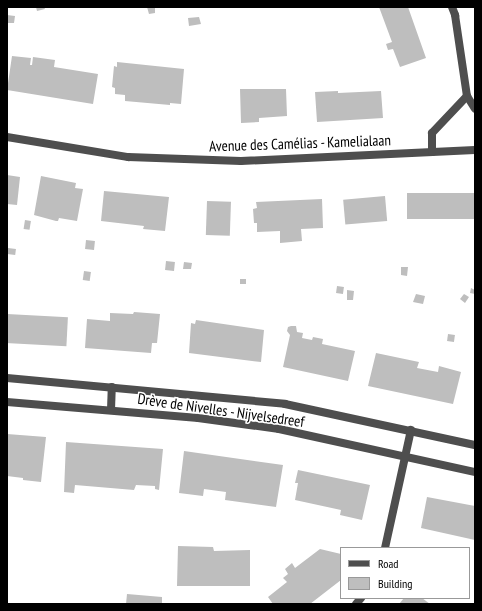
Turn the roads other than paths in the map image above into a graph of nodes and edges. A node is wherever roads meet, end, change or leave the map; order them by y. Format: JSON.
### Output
{"nodes":[{"id":1,"x":452,"y":7,"type":"edge"},
{"id":2,"x":467,"y":96,"type":"junction"},
{"id":3,"x":475,"y":109,"type":"edge"},
{"id":4,"x":7,"y":137,"type":"edge"},
{"id":5,"x":475,"y":150,"type":"edge"},
{"id":6,"x":432,"y":152,"type":"junction"},
{"id":7,"x":7,"y":378,"type":"edge"},
{"id":8,"x":112,"y":387,"type":"junction"},
{"id":9,"x":7,"y":402,"type":"edge"},
{"id":10,"x":111,"y":410,"type":"junction"},
{"id":11,"x":411,"y":430,"type":"junction"},
{"id":12,"x":475,"y":445,"type":"edge"},
{"id":13,"x":405,"y":458,"type":"junction"},
{"id":14,"x":475,"y":472,"type":"edge"},
{"id":15,"x":385,"y":547,"type":"edge"}],
"edges":[{"from":1,"to":2,"type":"street"},
{"from":2,"to":3,"type":"street"},
{"from":2,"to":6,"type":"street"},
{"from":4,"to":6,"type":"street","name":"Avenue des Camélias - Kamelialaan"},
{"from":5,"to":6,"type":"street","name":"Avenue des Camélias - Kamelialaan"},
{"from":7,"to":8,"type":"street","name":"Drève de Nivelles - Nijvelsedreef"},
{"from":8,"to":10,"type":"street"},
{"from":8,"to":11,"type":"street","name":"Drève de Nivelles - Nijvelsedreef"},
{"from":9,"to":10,"type":"street","name":"Drève de Nivelles - Nijvelsedreef"},
{"from":10,"to":13,"type":"street","name":"Drève de Nivelles - Nijvelsedreef"},
{"from":11,"to":12,"type":"street","name":"Drève de Nivelles - Nijvelsedreef"},
{"from":11,"to":13,"type":"street"},
{"from":13,"to":14,"type":"street","name":"Drève de Nivelles - Nijvelsedreef"},
{"from":13,"to":15,"type":"street"}]}
